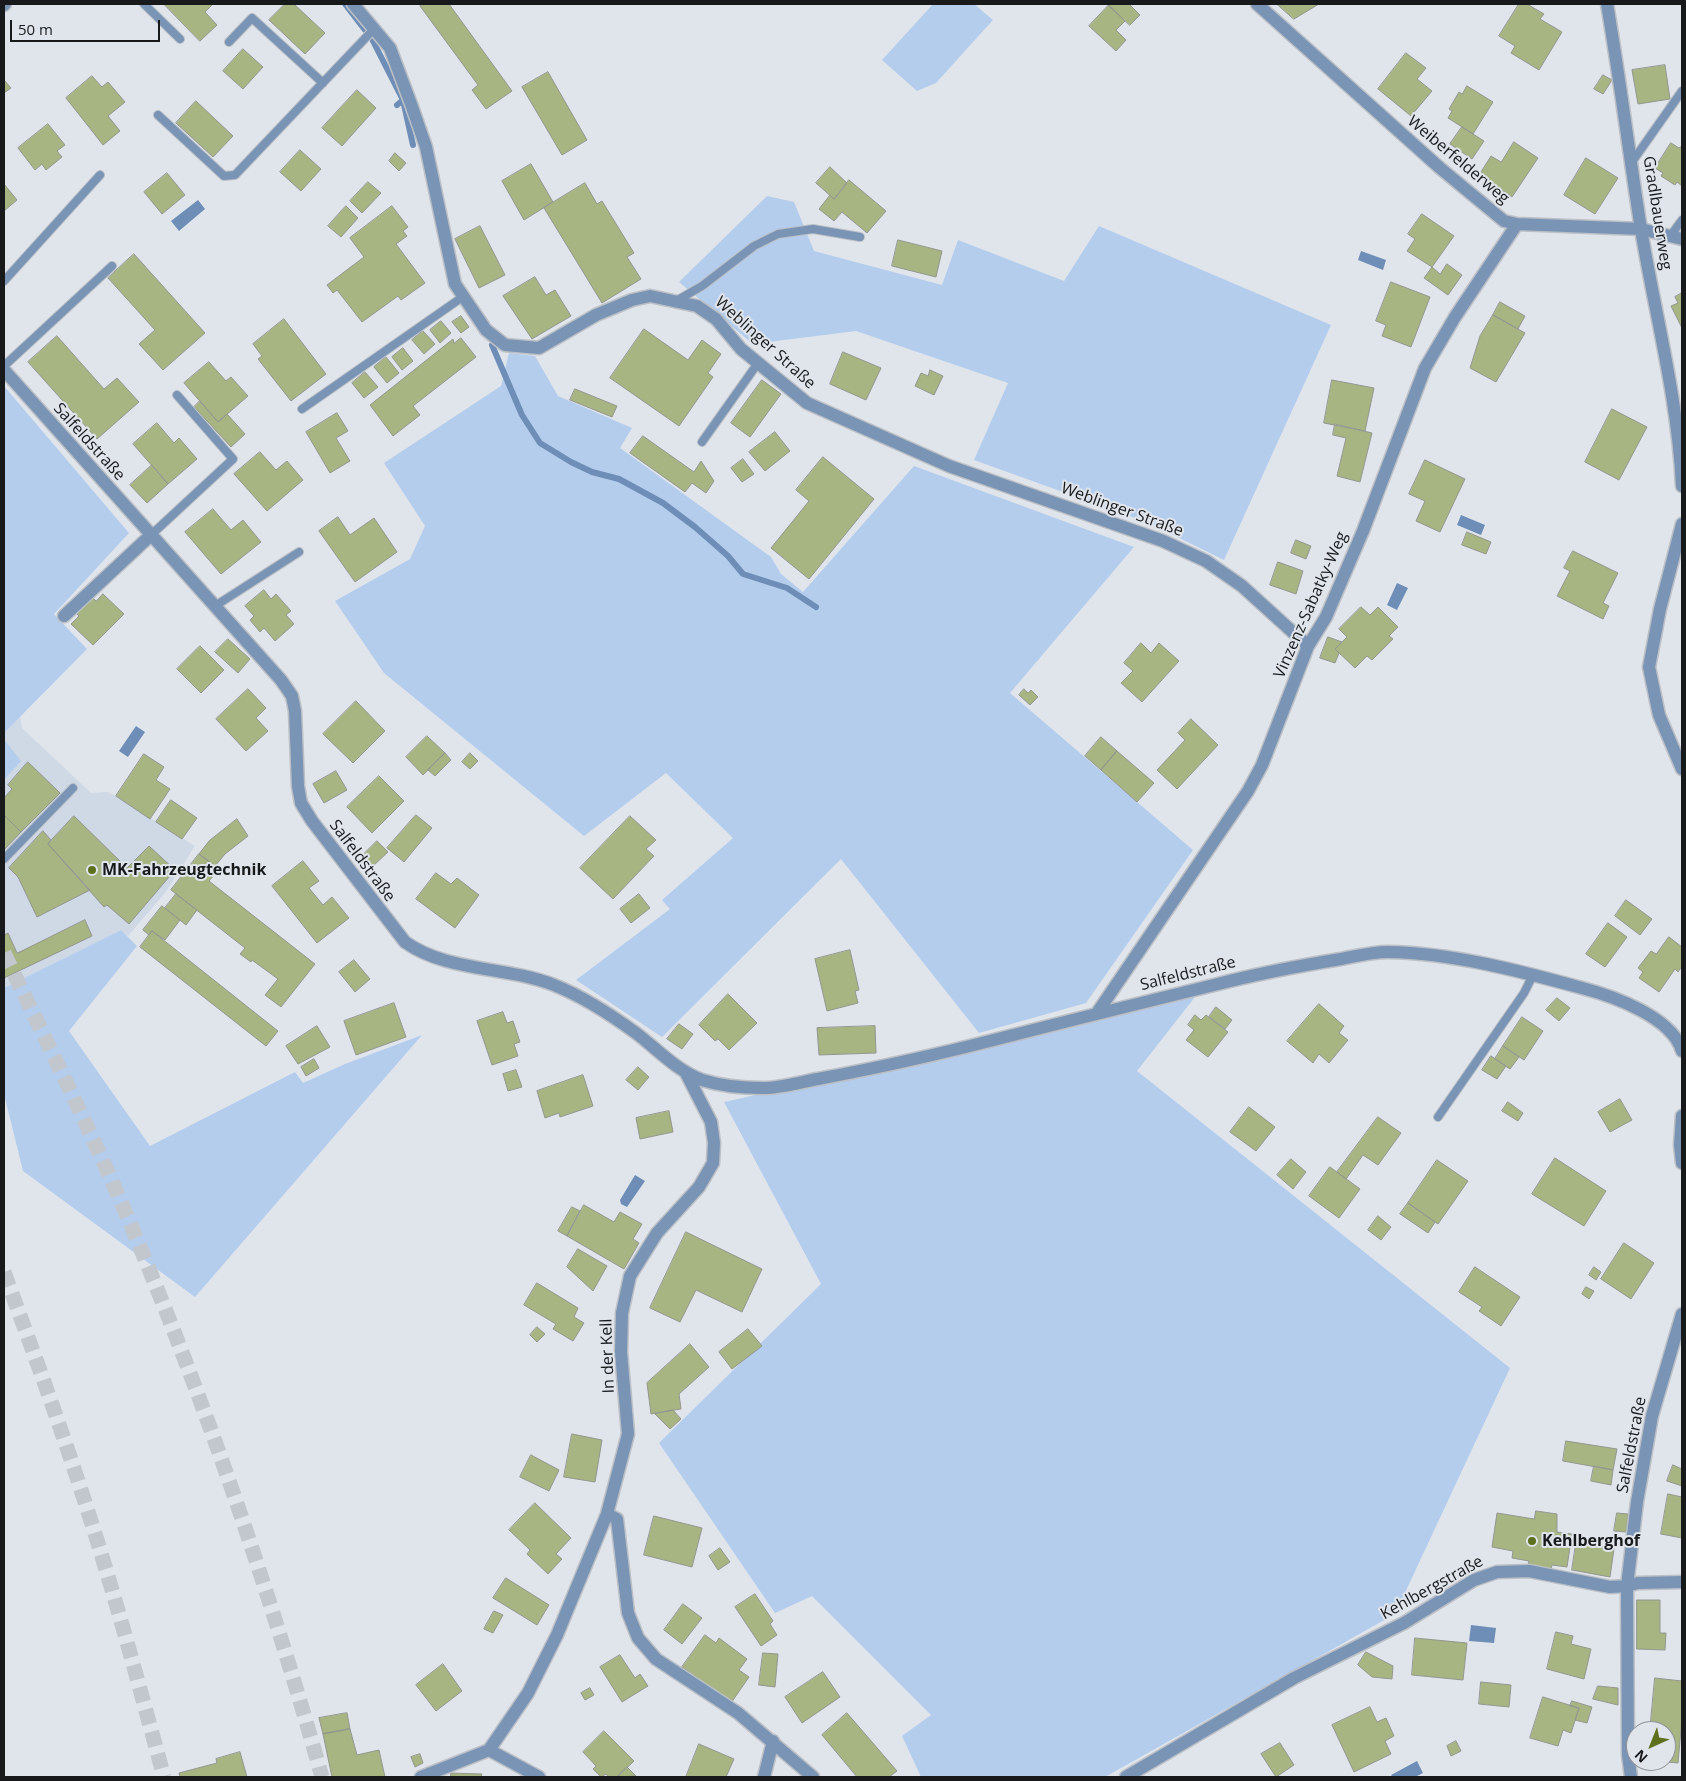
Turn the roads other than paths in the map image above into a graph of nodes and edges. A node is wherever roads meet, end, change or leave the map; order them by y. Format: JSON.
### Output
{"nodes":[{"id":1,"x":144,"y":4,"type":"edge"},
{"id":2,"x":353,"y":4,"type":"edge"},
{"id":3,"x":1257,"y":4,"type":"edge"},
{"id":4,"x":1608,"y":4,"type":"edge"},
{"id":5,"x":374,"y":29,"type":"junction"},
{"id":6,"x":180,"y":39,"type":"dead end"},
{"id":7,"x":229,"y":42,"type":"dead end"},
{"id":8,"x":323,"y":83,"type":"junction"},
{"id":9,"x":1682,"y":91,"type":"edge"},
{"id":10,"x":158,"y":115,"type":"dead end"},
{"id":11,"x":1632,"y":162,"type":"junction"},
{"id":12,"x":100,"y":175,"type":"dead end"},
{"id":13,"x":1682,"y":220,"type":"edge"},
{"id":14,"x":1517,"y":224,"type":"junction"},
{"id":15,"x":1641,"y":229,"type":"junction"},
{"id":16,"x":860,"y":237,"type":"dead end"},
{"id":17,"x":1677,"y":237,"type":"edge"},
{"id":18,"x":112,"y":266,"type":"dead end"},
{"id":19,"x":4,"y":281,"type":"edge"},
{"id":20,"x":464,"y":296,"type":"junction"},
{"id":21,"x":676,"y":301,"type":"junction"},
{"id":22,"x":758,"y":363,"type":"junction"},
{"id":23,"x":4,"y":368,"type":"edge"},
{"id":24,"x":177,"y":395,"type":"dead end"},
{"id":25,"x":302,"y":409,"type":"dead end"},
{"id":26,"x":702,"y":442,"type":"dead end"},
{"id":27,"x":1682,"y":486,"type":"edge"},
{"id":28,"x":1682,"y":524,"type":"edge"},
{"id":29,"x":151,"y":534,"type":"junction"},
{"id":30,"x":299,"y":552,"type":"dead end"},
{"id":31,"x":215,"y":606,"type":"junction"},
{"id":32,"x":64,"y":616,"type":"dead end"},
{"id":33,"x":1308,"y":646,"type":"junction"},
{"id":34,"x":1682,"y":769,"type":"edge"},
{"id":35,"x":73,"y":788,"type":"dead end"},
{"id":36,"x":4,"y":859,"type":"edge"},
{"id":37,"x":1533,"y":975,"type":"junction"},
{"id":38,"x":1097,"y":1013,"type":"junction"},
{"id":39,"x":1682,"y":1046,"type":"edge"},
{"id":40,"x":686,"y":1072,"type":"junction"},
{"id":41,"x":1682,"y":1116,"type":"edge"},
{"id":42,"x":1438,"y":1117,"type":"dead end"},
{"id":43,"x":1682,"y":1163,"type":"edge"},
{"id":44,"x":714,"y":1164,"type":"joint"},
{"id":45,"x":1682,"y":1314,"type":"edge"},
{"id":46,"x":608,"y":1514,"type":"junction"},
{"id":47,"x":1682,"y":1582,"type":"edge"},
{"id":48,"x":1627,"y":1586,"type":"junction"},
{"id":49,"x":773,"y":1741,"type":"junction"},
{"id":50,"x":489,"y":1750,"type":"junction"},
{"id":51,"x":421,"y":1777,"type":"edge"},
{"id":52,"x":539,"y":1777,"type":"edge"},
{"id":53,"x":764,"y":1777,"type":"edge"},
{"id":54,"x":813,"y":1777,"type":"edge"},
{"id":55,"x":1126,"y":1777,"type":"edge"},
{"id":56,"x":1631,"y":1777,"type":"edge"}],
"edges":[{"from":1,"to":6,"type":"lane"},
{"from":2,"to":5,"type":"street","name":"Weblinger Straße"},
{"from":3,"to":14,"type":"street","name":"Weiberfelderweg"},
{"from":4,"to":11,"type":"street","name":"Gradlbauerweg"},
{"from":5,"to":8,"type":"lane"},
{"from":5,"to":20,"type":"street","name":"Weblinger Straße"},
{"from":7,"to":8,"type":"lane"},
{"from":8,"to":10,"type":"lane"},
{"from":9,"to":11,"type":"lane"},
{"from":11,"to":15,"type":"street","name":"Gradlbauerweg"},
{"from":12,"to":19,"type":"lane"},
{"from":13,"to":17,"type":"lane"},
{"from":14,"to":15,"type":"street","name":"Weiberfelderweg"},
{"from":14,"to":33,"type":"street","name":"Vinzenz-Sabatky-Weg"},
{"from":15,"to":17,"type":"street","name":"Weiberfelderweg"},
{"from":15,"to":27,"type":"street","name":"Gradlbauerweg"},
{"from":16,"to":21,"type":"lane"},
{"from":18,"to":23,"type":"lane","name":"Salfeldstraße"},
{"from":20,"to":21,"type":"street","name":"Weblinger Straße"},
{"from":20,"to":25,"type":"lane"},
{"from":21,"to":22,"type":"street","name":"Weblinger Straße"},
{"from":22,"to":26,"type":"lane"},
{"from":22,"to":33,"type":"street","name":"Weblinger Straße"},
{"from":23,"to":29,"type":"street","name":"Salfeldstraße"},
{"from":24,"to":29,"type":"lane"},
{"from":28,"to":34,"type":"street"},
{"from":29,"to":31,"type":"street","name":"Salfeldstraße"},
{"from":29,"to":32,"type":"street"},
{"from":30,"to":31,"type":"lane"},
{"from":31,"to":40,"type":"street","name":"Salfeldstraße"},
{"from":33,"to":38,"type":"street","name":"Vinzenz-Sabatky-Weg"},
{"from":35,"to":36,"type":"lane"},
{"from":37,"to":38,"type":"street","name":"Salfeldstraße"},
{"from":37,"to":39,"type":"street","name":"Salfeldstraße"},
{"from":37,"to":42,"type":"lane"},
{"from":38,"to":40,"type":"street","name":"Salfeldstraße"},
{"from":40,"to":44,"type":"street","name":"Salfeldstraße"},
{"from":41,"to":43,"type":"street"},
{"from":44,"to":46,"type":"street","name":"In der Kell"},
{"from":45,"to":48,"type":"street","name":"Salfeldstraße"},
{"from":46,"to":49,"type":"street"},
{"from":46,"to":50,"type":"street","name":"In der Kell"},
{"from":47,"to":48,"type":"street","name":"Kehlbergstraße"},
{"from":48,"to":55,"type":"street","name":"Kehlbergstraße"},
{"from":48,"to":56,"type":"street"},
{"from":49,"to":53,"type":"street"},
{"from":49,"to":54,"type":"street"},
{"from":50,"to":51,"type":"street"},
{"from":50,"to":52,"type":"street"}]}
